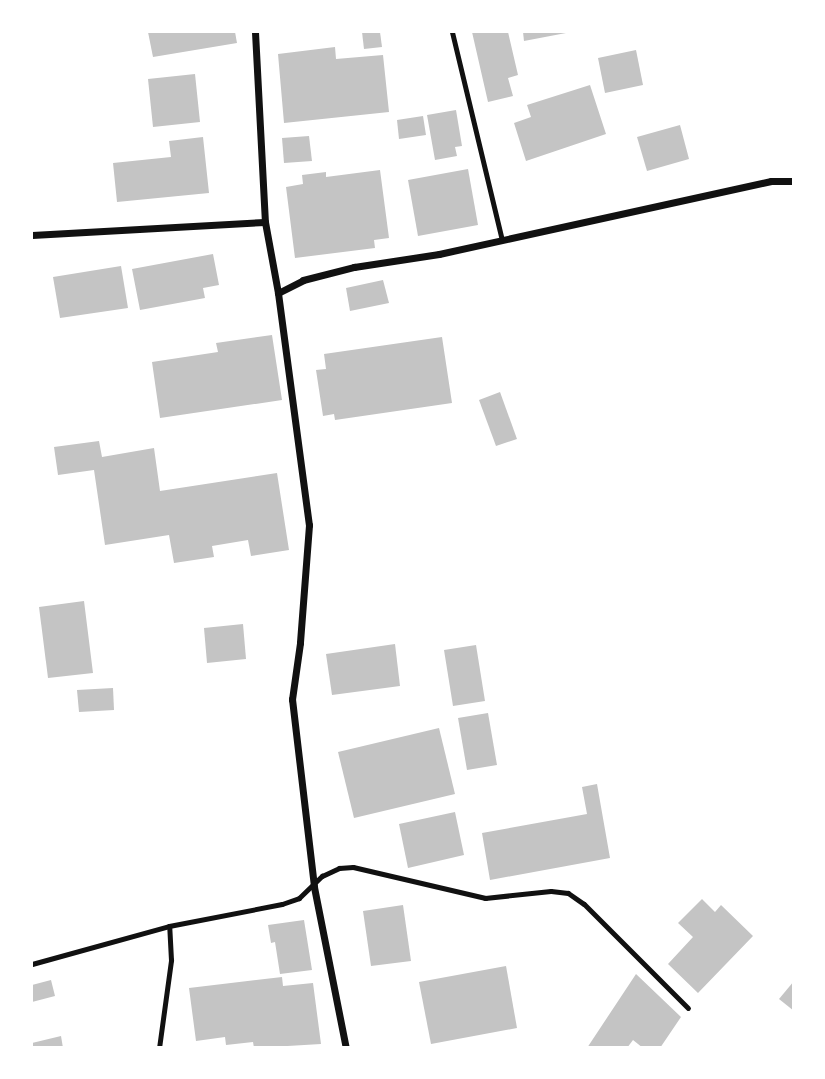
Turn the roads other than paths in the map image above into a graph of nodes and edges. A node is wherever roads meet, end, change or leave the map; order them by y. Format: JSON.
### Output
{"nodes":[{"id":1,"x":255,"y":32,"type":"edge"},
{"id":2,"x":452,"y":32,"type":"edge"},
{"id":3,"x":793,"y":181,"type":"edge"},
{"id":4,"x":265,"y":222,"type":"junction"},
{"id":5,"x":32,"y":235,"type":"edge"},
{"id":6,"x":502,"y":240,"type":"junction"},
{"id":7,"x":278,"y":293,"type":"junction"},
{"id":8,"x":314,"y":887,"type":"junction"},
{"id":9,"x":169,"y":926,"type":"junction"},
{"id":10,"x":32,"y":964,"type":"edge"},
{"id":11,"x":688,"y":1008,"type":"dead end"},
{"id":12,"x":159,"y":1048,"type":"edge"},
{"id":13,"x":346,"y":1048,"type":"edge"}],
"edges":[{"from":1,"to":4,"type":"street"},
{"from":2,"to":6,"type":"lane"},
{"from":3,"to":6,"type":"street"},
{"from":4,"to":5,"type":"street"},
{"from":4,"to":7,"type":"street"},
{"from":6,"to":7,"type":"street"},
{"from":7,"to":8,"type":"street"},
{"from":8,"to":9,"type":"lane"},
{"from":8,"to":11,"type":"lane"},
{"from":8,"to":13,"type":"street"},
{"from":9,"to":10,"type":"lane"},
{"from":9,"to":12,"type":"lane"}]}
